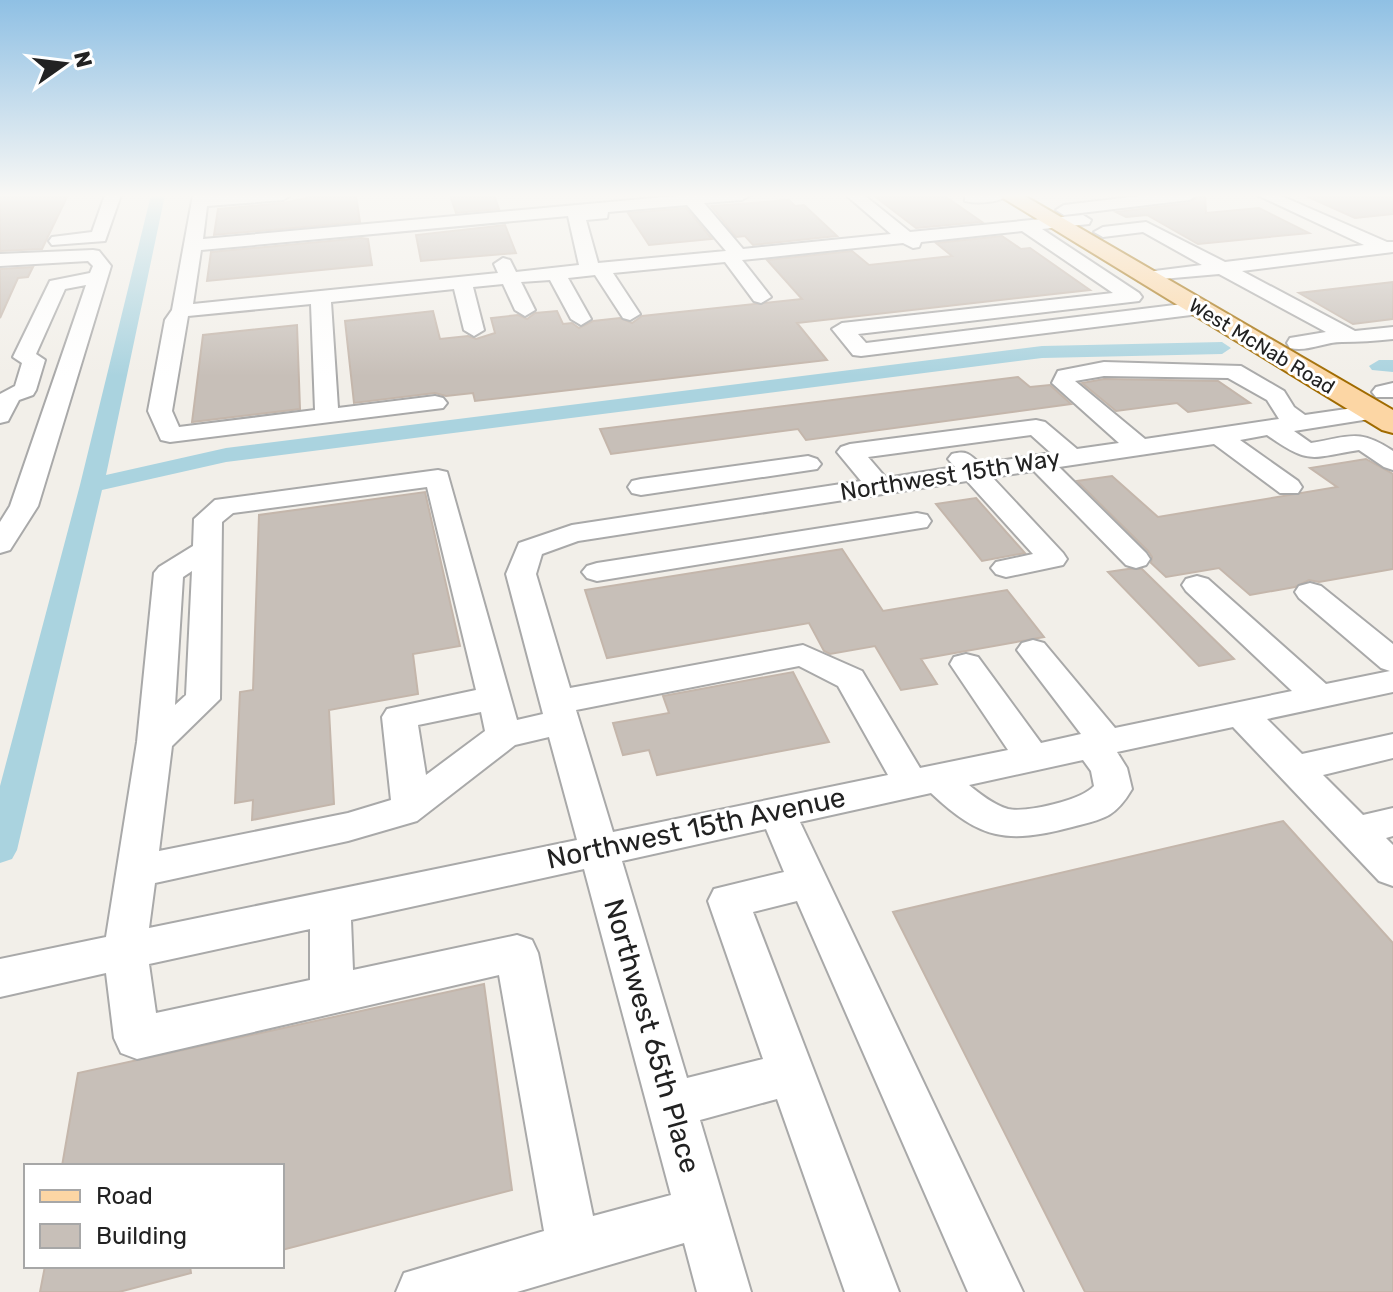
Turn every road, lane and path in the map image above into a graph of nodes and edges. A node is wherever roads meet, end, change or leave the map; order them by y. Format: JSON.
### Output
{"nodes":[{"id":1,"x":88,"y":255,"type":"edge"},
{"id":2,"x":93,"y":255,"type":"edge"},
{"id":3,"x":191,"y":255,"type":"edge"},
{"id":4,"x":593,"y":255,"type":"edge"},
{"id":5,"x":733,"y":255,"type":"edge"},
{"id":6,"x":757,"y":255,"type":"edge"},
{"id":7,"x":1096,"y":255,"type":"edge"},
{"id":8,"x":1114,"y":255,"type":"edge"},
{"id":9,"x":1137,"y":255,"type":"edge"},
{"id":10,"x":1198,"y":255,"type":"edge"},
{"id":11,"x":1264,"y":255,"type":"edge"},
{"id":12,"x":1326,"y":255,"type":"edge"},
{"id":13,"x":0,"y":260,"type":"edge"},
{"id":14,"x":737,"y":261,"type":"junction"},
{"id":15,"x":1275,"y":261,"type":"junction"},
{"id":16,"x":1222,"y":268,"type":"junction"},
{"id":17,"x":1176,"y":273,"type":"junction"},
{"id":18,"x":556,"y":274,"type":"junction"},
{"id":19,"x":601,"y":275,"type":"junction"},
{"id":20,"x":98,"y":277,"type":"junction"},
{"id":21,"x":1146,"y":277,"type":"junction"},
{"id":22,"x":513,"y":278,"type":"junction"},
{"id":23,"x":462,"y":283,"type":"junction"},
{"id":24,"x":409,"y":289,"type":"junction"},
{"id":25,"x":366,"y":293,"type":"junction"},
{"id":26,"x":321,"y":297,"type":"junction"},
{"id":27,"x":761,"y":297,"type":"dead end"},
{"id":28,"x":184,"y":302,"type":"junction"},
{"id":29,"x":224,"y":307,"type":"junction"},
{"id":30,"x":1199,"y":308,"type":"junction"},
{"id":31,"x":525,"y":310,"type":"dead end"},
{"id":32,"x":373,"y":313,"type":"dead end"},
{"id":33,"x":630,"y":314,"type":"dead end"},
{"id":34,"x":581,"y":319,"type":"dead end"},
{"id":35,"x":474,"y":330,"type":"dead end"},
{"id":36,"x":224,"y":331,"type":"dead end"},
{"id":37,"x":1393,"y":333,"type":"edge"},
{"id":38,"x":1347,"y":335,"type":"junction"},
{"id":39,"x":1298,"y":343,"type":"junction"},
{"id":40,"x":435,"y":403,"type":"dead end"},
{"id":41,"x":1387,"y":403,"type":"edge"},
{"id":42,"x":327,"y":415,"type":"junction"},
{"id":43,"x":0,"y":416,"type":"edge"},
{"id":44,"x":1300,"y":423,"type":"junction"},
{"id":45,"x":1271,"y":427,"type":"junction"},
{"id":46,"x":1218,"y":435,"type":"junction"},
{"id":47,"x":942,"y":440,"type":"junction"},
{"id":48,"x":1139,"y":447,"type":"junction"},
{"id":49,"x":1071,"y":457,"type":"junction"},
{"id":50,"x":1039,"y":462,"type":"junction"},
{"id":51,"x":1393,"y":462,"type":"edge"},
{"id":52,"x":808,"y":464,"type":"dead end"},
{"id":53,"x":767,"y":469,"type":"junction"},
{"id":54,"x":972,"y":472,"type":"junction"},
{"id":55,"x":672,"y":482,"type":"junction"},
{"id":56,"x":879,"y":486,"type":"junction"},
{"id":57,"x":641,"y":487,"type":"dead end"},
{"id":58,"x":1289,"y":487,"type":"dead end"},
{"id":59,"x":27,"y":496,"type":"junction"},
{"id":60,"x":0,"y":499,"type":"edge"},
{"id":61,"x":787,"y":500,"type":"junction"},
{"id":62,"x":689,"y":515,"type":"junction"},
{"id":63,"x":917,"y":521,"type":"dead end"},
{"id":64,"x":0,"y":544,"type":"edge"},
{"id":65,"x":208,"y":549,"type":"junction"},
{"id":66,"x":529,"y":549,"type":"joint"},
{"id":67,"x":712,"y":553,"type":"junction"},
{"id":68,"x":1136,"y":559,"type":"dead end"},
{"id":69,"x":1006,"y":568,"type":"dead end"},
{"id":70,"x":597,"y":572,"type":"dead end"},
{"id":71,"x":1197,"y":585,"type":"dead end"},
{"id":72,"x":1310,"y":592,"type":"dead end"},
{"id":73,"x":1033,"y":650,"type":"dead end"},
{"id":74,"x":1393,"y":661,"type":"edge"},
{"id":75,"x":966,"y":664,"type":"dead end"},
{"id":76,"x":1393,"y":681,"type":"edge"},
{"id":77,"x":1318,"y":696,"type":"junction"},
{"id":78,"x":495,"y":698,"type":"junction"},
{"id":79,"x":559,"y":712,"type":"junction"},
{"id":80,"x":1240,"y":713,"type":"junction"},
{"id":81,"x":504,"y":735,"type":"junction"},
{"id":82,"x":155,"y":742,"type":"junction"},
{"id":83,"x":1098,"y":743,"type":"junction"},
{"id":84,"x":1393,"y":746,"type":"edge"},
{"id":85,"x":1032,"y":757,"type":"junction"},
{"id":86,"x":1294,"y":769,"type":"junction"},
{"id":87,"x":924,"y":780,"type":"junction"},
{"id":88,"x":412,"y":806,"type":"junction"},
{"id":89,"x":776,"y":810,"type":"junction"},
{"id":90,"x":1393,"y":822,"type":"edge"},
{"id":91,"x":1355,"y":832,"type":"junction"},
{"id":92,"x":599,"y":848,"type":"junction"},
{"id":93,"x":1393,"y":870,"type":"edge"},
{"id":94,"x":135,"y":872,"type":"junction"},
{"id":95,"x":809,"y":882,"type":"junction"},
{"id":96,"x":330,"y":907,"type":"junction"},
{"id":97,"x":125,"y":950,"type":"junction"},
{"id":98,"x":0,"y":978,"type":"edge"},
{"id":99,"x":332,"y":994,"type":"junction"},
{"id":100,"x":791,"y":1073,"type":"junction"},
{"id":101,"x":671,"y":1105,"type":"junction"},
{"id":102,"x":701,"y":1212,"type":"junction"},
{"id":103,"x":573,"y":1247,"type":"junction"},
{"id":104,"x":423,"y":1292,"type":"edge"},
{"id":105,"x":724,"y":1292,"type":"edge"},
{"id":106,"x":872,"y":1292,"type":"edge"},
{"id":107,"x":996,"y":1292,"type":"edge"}],
"edges":[{"from":1,"to":13,"type":"street"},
{"from":2,"to":20,"type":"street"},
{"from":3,"to":28,"type":"street"},
{"from":4,"to":19,"type":"street"},
{"from":5,"to":14,"type":"street"},
{"from":6,"to":14,"type":"street"},
{"from":7,"to":30,"type":"street"},
{"from":8,"to":21,"type":"main road","name":"West McNab Road"},
{"from":9,"to":17,"type":"main road","name":"West McNab Road"},
{"from":10,"to":16,"type":"street"},
{"from":11,"to":15,"type":"street"},
{"from":12,"to":15,"type":"street"},
{"from":14,"to":19,"type":"street"},
{"from":14,"to":27,"type":"street"},
{"from":15,"to":16,"type":"street"},
{"from":16,"to":17,"type":"street"},
{"from":16,"to":38,"type":"street"},
{"from":17,"to":21,"type":"street"},
{"from":17,"to":39,"type":"main road","name":"West McNab Road"},
{"from":18,"to":19,"type":"street"},
{"from":18,"to":22,"type":"street"},
{"from":18,"to":34,"type":"street"},
{"from":19,"to":33,"type":"street"},
{"from":20,"to":43,"type":"street"},
{"from":20,"to":59,"type":"street"},
{"from":21,"to":30,"type":"main road","name":"West McNab Road"},
{"from":22,"to":23,"type":"street"},
{"from":22,"to":24,"type":"street"},
{"from":22,"to":31,"type":"street"},
{"from":23,"to":24,"type":"street"},
{"from":23,"to":35,"type":"street"},
{"from":24,"to":25,"type":"street"},
{"from":25,"to":26,"type":"street"},
{"from":25,"to":28,"type":"street"},
{"from":25,"to":32,"type":"street"},
{"from":26,"to":29,"type":"street"},
{"from":26,"to":42,"type":"street"},
{"from":28,"to":29,"type":"street"},
{"from":28,"to":42,"type":"street"},
{"from":29,"to":36,"type":"street"},
{"from":30,"to":41,"type":"main road","name":"West McNab Road"},
{"from":37,"to":38,"type":"street"},
{"from":38,"to":39,"type":"street"},
{"from":39,"to":41,"type":"main road","name":"West McNab Road"},
{"from":40,"to":42,"type":"street"},
{"from":41,"to":44,"type":"street","name":"Northwest 15th Way"},
{"from":44,"to":45,"type":"street","name":"Northwest 15th Way"},
{"from":44,"to":48,"type":"street"},
{"from":45,"to":46,"type":"street","name":"Northwest 15th Way"},
{"from":45,"to":51,"type":"street"},
{"from":46,"to":48,"type":"street","name":"Northwest 15th Way"},
{"from":46,"to":58,"type":"street"},
{"from":47,"to":49,"type":"street"},
{"from":47,"to":54,"type":"street"},
{"from":47,"to":56,"type":"street"},
{"from":48,"to":49,"type":"street","name":"Northwest 15th Way"},
{"from":49,"to":50,"type":"street","name":"Northwest 15th Way"},
{"from":50,"to":54,"type":"street","name":"Northwest 15th Way"},
{"from":50,"to":68,"type":"street"},
{"from":52,"to":53,"type":"street"},
{"from":53,"to":55,"type":"street"},
{"from":53,"to":61,"type":"street"},
{"from":54,"to":56,"type":"street","name":"Northwest 15th Way"},
{"from":54,"to":69,"type":"street"},
{"from":55,"to":57,"type":"street"},
{"from":55,"to":62,"type":"street"},
{"from":56,"to":61,"type":"street","name":"Northwest 15th Way"},
{"from":59,"to":60,"type":"street"},
{"from":59,"to":64,"type":"street"},
{"from":61,"to":62,"type":"street","name":"Northwest 15th Way"},
{"from":62,"to":66,"type":"street","name":"Northwest 15th Way"},
{"from":62,"to":67,"type":"street"},
{"from":63,"to":67,"type":"street"},
{"from":65,"to":78,"type":"street"},
{"from":65,"to":82,"type":"street"},
{"from":65,"to":82,"type":"street"},
{"from":66,"to":79,"type":"street","name":"Northwest 65th Place"},
{"from":67,"to":70,"type":"street"},
{"from":71,"to":77,"type":"street"},
{"from":72,"to":74,"type":"street"},
{"from":73,"to":83,"type":"street"},
{"from":75,"to":85,"type":"street"},
{"from":76,"to":77,"type":"street","name":"Northwest 15th Avenue"},
{"from":77,"to":80,"type":"street","name":"Northwest 15th Avenue"},
{"from":78,"to":81,"type":"street"},
{"from":78,"to":88,"type":"street"},
{"from":79,"to":81,"type":"street"},
{"from":79,"to":87,"type":"street"},
{"from":79,"to":92,"type":"street","name":"Northwest 65th Place"},
{"from":80,"to":83,"type":"street","name":"Northwest 15th Avenue"},
{"from":80,"to":86,"type":"street"},
{"from":81,"to":88,"type":"street"},
{"from":82,"to":94,"type":"street"},
{"from":83,"to":85,"type":"street","name":"Northwest 15th Avenue"},
{"from":83,"to":87,"type":"street"},
{"from":84,"to":86,"type":"street"},
{"from":85,"to":87,"type":"street","name":"Northwest 15th Avenue"},
{"from":86,"to":91,"type":"street"},
{"from":87,"to":89,"type":"street","name":"Northwest 15th Avenue"},
{"from":88,"to":94,"type":"street"},
{"from":89,"to":92,"type":"street","name":"Northwest 15th Avenue"},
{"from":89,"to":95,"type":"street"},
{"from":90,"to":91,"type":"street"},
{"from":91,"to":93,"type":"street"},
{"from":92,"to":96,"type":"street","name":"Northwest 15th Avenue"},
{"from":92,"to":101,"type":"street","name":"Northwest 65th Place"},
{"from":94,"to":97,"type":"street"},
{"from":95,"to":100,"type":"street"},
{"from":95,"to":107,"type":"street"},
{"from":96,"to":97,"type":"street","name":"Northwest 15th Avenue"},
{"from":96,"to":99,"type":"street"},
{"from":97,"to":98,"type":"street","name":"Northwest 15th Avenue"},
{"from":97,"to":99,"type":"street"},
{"from":99,"to":103,"type":"street"},
{"from":100,"to":101,"type":"street"},
{"from":100,"to":106,"type":"street"},
{"from":101,"to":102,"type":"street","name":"Northwest 65th Place"},
{"from":102,"to":103,"type":"street"},
{"from":102,"to":105,"type":"street","name":"Northwest 65th Place"},
{"from":103,"to":104,"type":"street"}]}
